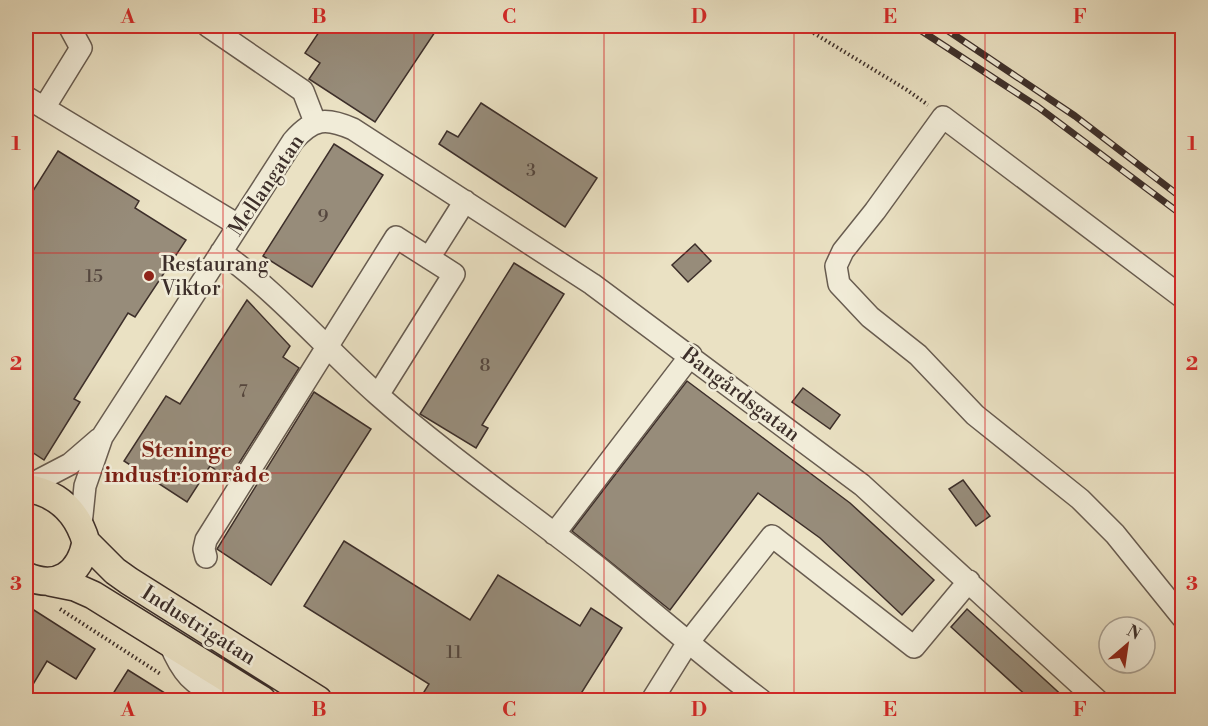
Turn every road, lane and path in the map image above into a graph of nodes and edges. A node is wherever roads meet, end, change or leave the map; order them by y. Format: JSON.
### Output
{"nodes":[{"id":1,"x":69,"y":26,"type":"edge"},
{"id":2,"x":208,"y":26,"type":"edge"},
{"id":3,"x":802,"y":26,"type":"edge"},
{"id":4,"x":26,"y":97,"type":"edge"},
{"id":5,"x":44,"y":108,"type":"junction"},
{"id":6,"x":943,"y":117,"type":"junction"},
{"id":7,"x":315,"y":122,"type":"junction"},
{"id":8,"x":353,"y":129,"type":"joint"},
{"id":9,"x":465,"y":201,"type":"junction"},
{"id":10,"x":238,"y":225,"type":"junction"},
{"id":11,"x":221,"y":252,"type":"junction"},
{"id":12,"x":429,"y":258,"type":"junction"},
{"id":13,"x":1182,"y":297,"type":"edge"},
{"id":14,"x":327,"y":348,"type":"junction"},
{"id":15,"x":691,"y":355,"type":"junction"},
{"id":16,"x":378,"y":396,"type":"junction"},
{"id":17,"x":102,"y":437,"type":"junction"},
{"id":18,"x":26,"y":488,"type":"edge"},
{"id":19,"x":83,"y":533,"type":"junction"},
{"id":20,"x":554,"y":534,"type":"junction"},
{"id":21,"x":206,"y":557,"type":"dead end"},
{"id":22,"x":969,"y":581,"type":"junction"},
{"id":23,"x":39,"y":587,"type":"edge"},
{"id":24,"x":1182,"y":617,"type":"edge"},
{"id":25,"x":169,"y":642,"type":"junction"},
{"id":26,"x":687,"y":644,"type":"junction"},
{"id":27,"x":172,"y":682,"type":"dead end"},
{"id":28,"x":222,"y":700,"type":"edge"},
{"id":29,"x":262,"y":700,"type":"edge"},
{"id":30,"x":318,"y":700,"type":"edge"},
{"id":31,"x":652,"y":700,"type":"edge"},
{"id":32,"x":761,"y":700,"type":"edge"},
{"id":33,"x":1097,"y":700,"type":"edge"}],
"edges":[{"from":1,"to":5,"type":"street"},
{"from":2,"to":7,"type":"street"},
{"from":3,"to":6,"type":"path"},
{"from":4,"to":5,"type":"street"},
{"from":5,"to":10,"type":"street"},
{"from":6,"to":13,"type":"street"},
{"from":6,"to":24,"type":"street"},
{"from":7,"to":8,"type":"street","name":"Mellangatan"},
{"from":7,"to":10,"type":"street","name":"Mellangatan"},
{"from":8,"to":9,"type":"street","name":"Bangårdsgatan"},
{"from":9,"to":12,"type":"street"},
{"from":9,"to":15,"type":"street","name":"Bangårdsgatan"},
{"from":10,"to":11,"type":"street","name":"Mellangatan"},
{"from":11,"to":14,"type":"street"},
{"from":11,"to":17,"type":"street","name":"Mellangatan"},
{"from":12,"to":14,"type":"street"},
{"from":12,"to":16,"type":"street"},
{"from":14,"to":16,"type":"street"},
{"from":14,"to":21,"type":"street"},
{"from":15,"to":20,"type":"street"},
{"from":15,"to":22,"type":"street","name":"Bangårdsgatan"},
{"from":16,"to":20,"type":"street"},
{"from":17,"to":18,"type":"street","name":"Mellangatan"},
{"from":17,"to":19,"type":"street","name":"Mellangatan"},
{"from":18,"to":19,"type":"main road","name":"Industrigatan"},
{"from":19,"to":23,"type":"main road"},
{"from":19,"to":30,"type":"main road","name":"Industrigatan"},
{"from":20,"to":26,"type":"street"},
{"from":22,"to":26,"type":"street"},
{"from":22,"to":33,"type":"street","name":"Bangårdsgatan"},
{"from":23,"to":25,"type":"main road","name":"Industrigatan"},
{"from":23,"to":27,"type":"path"},
{"from":25,"to":28,"type":"street"},
{"from":25,"to":29,"type":"main road","name":"Industrigatan"},
{"from":26,"to":31,"type":"street"},
{"from":26,"to":32,"type":"street"}]}
